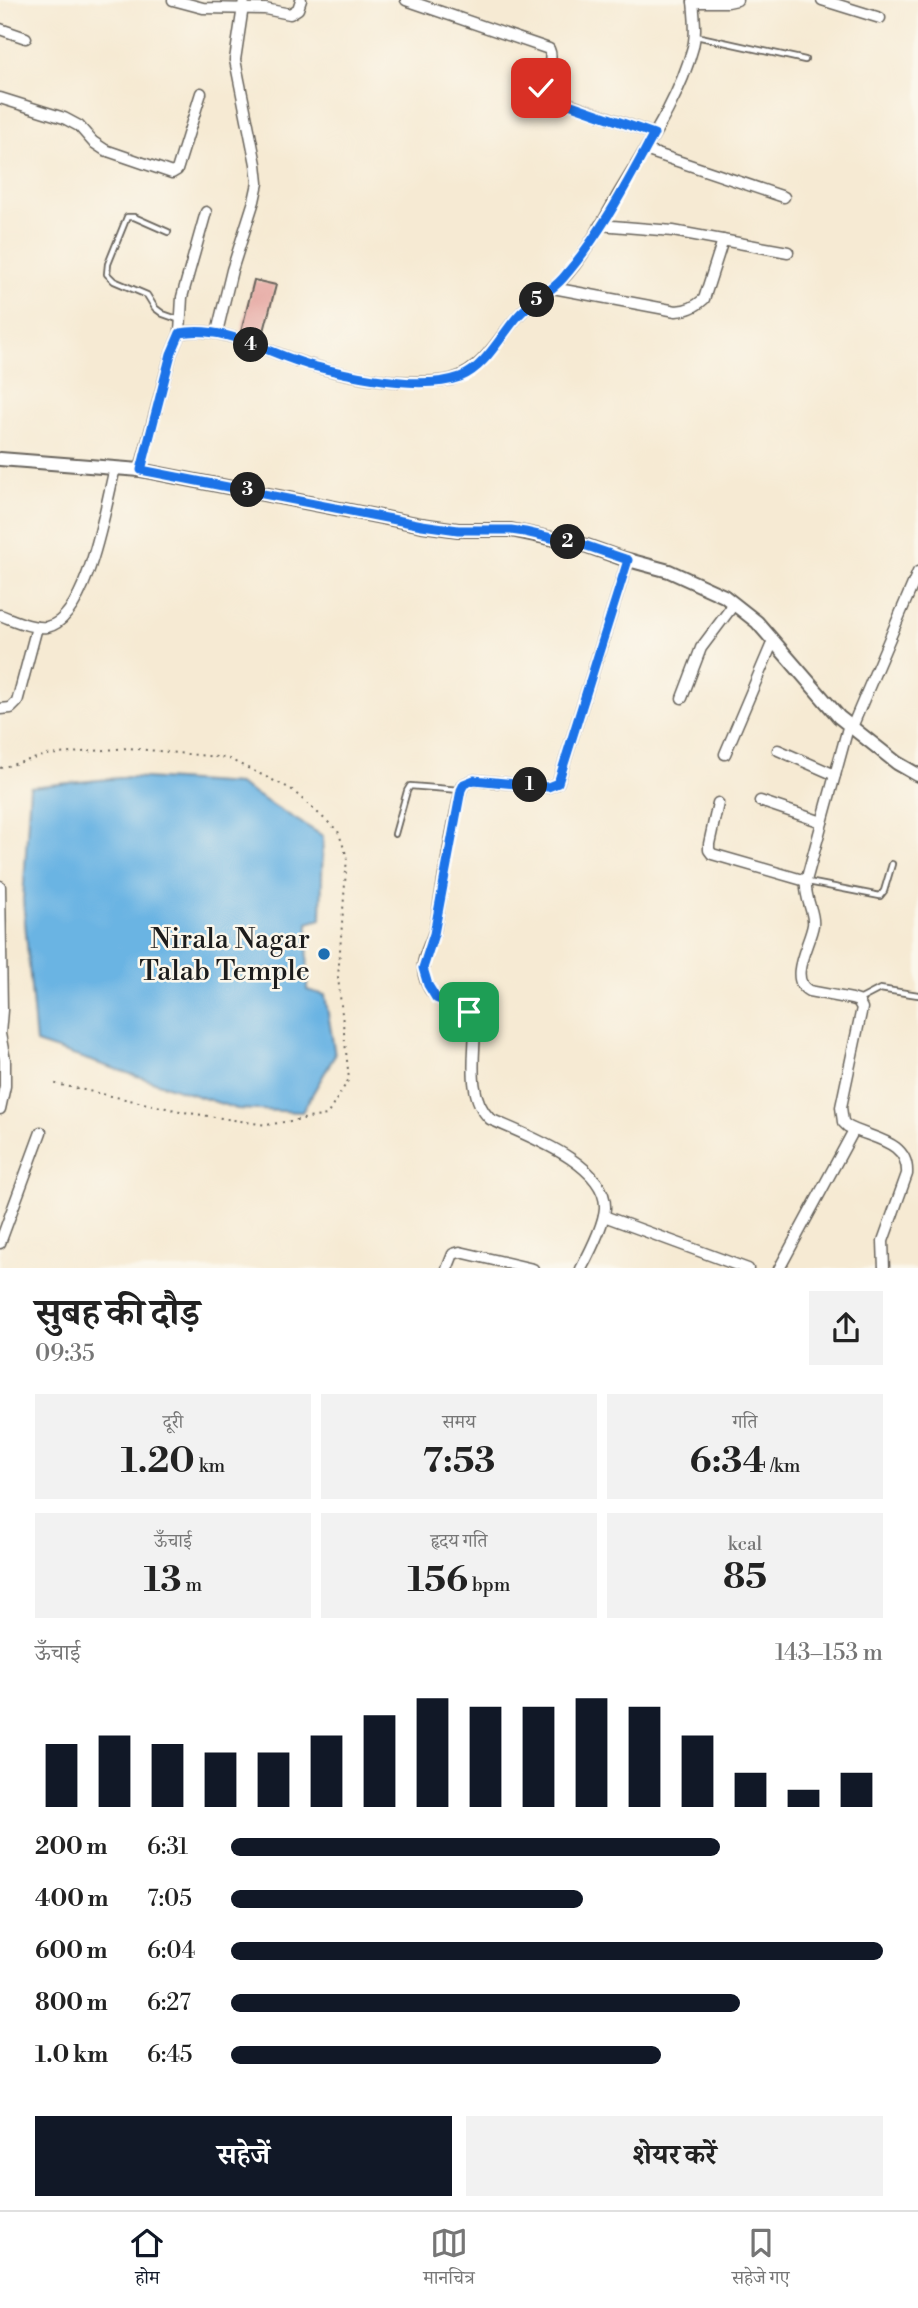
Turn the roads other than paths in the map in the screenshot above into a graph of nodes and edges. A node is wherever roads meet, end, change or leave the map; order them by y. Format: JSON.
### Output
{"nodes":[{"id":1,"x":173,"y":0,"type":"edge"},
{"id":2,"x":301,"y":0,"type":"edge"},
{"id":3,"x":406,"y":0,"type":"edge"},
{"id":4,"x":737,"y":0,"type":"edge"},
{"id":5,"x":822,"y":0,"type":"edge"},
{"id":6,"x":693,"y":1,"type":"edge"},
{"id":7,"x":243,"y":4,"type":"edge"},
{"id":8,"x":880,"y":18,"type":"dead end"},
{"id":9,"x":0,"y":29,"type":"edge"},
{"id":10,"x":695,"y":36,"type":"junction"},
{"id":11,"x":26,"y":38,"type":"dead end"},
{"id":12,"x":804,"y":60,"type":"dead end"},
{"id":13,"x":201,"y":93,"type":"dead end"},
{"id":14,"x":0,"y":98,"type":"edge"},
{"id":15,"x":654,"y":134,"type":"junction"},
{"id":16,"x":645,"y":150,"type":"junction"},
{"id":17,"x":784,"y":197,"type":"dead end"},
{"id":18,"x":206,"y":212,"type":"dead end"},
{"id":19,"x":600,"y":225,"type":"junction"},
{"id":20,"x":168,"y":232,"type":"dead end"},
{"id":21,"x":723,"y":240,"type":"junction"},
{"id":22,"x":788,"y":252,"type":"dead end"},
{"id":23,"x":553,"y":288,"type":"junction"},
{"id":24,"x":180,"y":320,"type":"junction"},
{"id":25,"x":217,"y":332,"type":"junction"},
{"id":26,"x":180,"y":333,"type":"junction"},
{"id":27,"x":0,"y":459,"type":"edge"},
{"id":28,"x":115,"y":467,"type":"junction"},
{"id":29,"x":141,"y":470,"type":"junction"},
{"id":30,"x":624,"y":559,"type":"junction"},
{"id":31,"x":918,"y":572,"type":"edge"},
{"id":32,"x":734,"y":604,"type":"junction"},
{"id":33,"x":0,"y":615,"type":"edge"},
{"id":34,"x":37,"y":627,"type":"junction"},
{"id":35,"x":773,"y":641,"type":"junction"},
{"id":36,"x":682,"y":698,"type":"dead end"},
{"id":37,"x":0,"y":709,"type":"edge"},
{"id":38,"x":850,"y":726,"type":"junction"},
{"id":39,"x":778,"y":750,"type":"dead end"},
{"id":40,"x":725,"y":754,"type":"dead end"},
{"id":41,"x":835,"y":775,"type":"junction"},
{"id":42,"x":918,"y":775,"type":"edge"},
{"id":43,"x":461,"y":790,"type":"junction"},
{"id":44,"x":760,"y":801,"type":"dead end"},
{"id":45,"x":718,"y":803,"type":"dead end"},
{"id":46,"x":822,"y":822,"type":"junction"},
{"id":47,"x":395,"y":834,"type":"dead end"},
{"id":48,"x":892,"y":864,"type":"dead end"},
{"id":49,"x":806,"y":881,"type":"junction"},
{"id":50,"x":0,"y":886,"type":"edge"},
{"id":51,"x":918,"y":995,"type":"edge"},
{"id":52,"x":858,"y":1001,"type":"junction"},
{"id":53,"x":1,"y":1026,"type":"edge"},
{"id":54,"x":0,"y":1108,"type":"edge"},
{"id":55,"x":854,"y":1130,"type":"junction"},
{"id":56,"x":41,"y":1132,"type":"dead end"},
{"id":57,"x":912,"y":1170,"type":"edge"},
{"id":58,"x":604,"y":1216,"type":"junction"},
{"id":59,"x":0,"y":1243,"type":"edge"},
{"id":60,"x":447,"y":1268,"type":"edge"},
{"id":61,"x":529,"y":1268,"type":"edge"},
{"id":62,"x":581,"y":1268,"type":"edge"},
{"id":63,"x":745,"y":1268,"type":"edge"},
{"id":64,"x":780,"y":1268,"type":"edge"},
{"id":65,"x":884,"y":1268,"type":"edge"}],
"edges":[{"from":1,"to":7,"type":"street"},
{"from":2,"to":7,"type":"street"},
{"from":3,"to":15,"type":"street"},
{"from":4,"to":6,"type":"street"},
{"from":5,"to":8,"type":"street"},
{"from":6,"to":10,"type":"street"},
{"from":7,"to":25,"type":"street"},
{"from":9,"to":11,"type":"street"},
{"from":10,"to":12,"type":"lane"},
{"from":10,"to":15,"type":"street"},
{"from":13,"to":14,"type":"street"},
{"from":15,"to":16,"type":"street"},
{"from":16,"to":17,"type":"street"},
{"from":16,"to":19,"type":"street"},
{"from":18,"to":24,"type":"street"},
{"from":19,"to":21,"type":"street"},
{"from":19,"to":23,"type":"street"},
{"from":20,"to":24,"type":"lane"},
{"from":21,"to":22,"type":"street"},
{"from":21,"to":23,"type":"street"},
{"from":23,"to":25,"type":"street"},
{"from":24,"to":26,"type":"street"},
{"from":25,"to":26,"type":"street"},
{"from":26,"to":29,"type":"street"},
{"from":27,"to":28,"type":"street"},
{"from":28,"to":29,"type":"street"},
{"from":28,"to":34,"type":"street"},
{"from":29,"to":30,"type":"street"},
{"from":30,"to":32,"type":"street"},
{"from":30,"to":43,"type":"street"},
{"from":31,"to":38,"type":"street"},
{"from":32,"to":35,"type":"street"},
{"from":32,"to":36,"type":"street"},
{"from":33,"to":34,"type":"street"},
{"from":34,"to":37,"type":"street"},
{"from":35,"to":38,"type":"street"},
{"from":35,"to":40,"type":"street"},
{"from":38,"to":41,"type":"street"},
{"from":38,"to":42,"type":"street"},
{"from":39,"to":41,"type":"street"},
{"from":41,"to":46,"type":"street"},
{"from":43,"to":47,"type":"lane"},
{"from":43,"to":58,"type":"street"},
{"from":44,"to":46,"type":"street"},
{"from":45,"to":49,"type":"street"},
{"from":46,"to":49,"type":"street"},
{"from":48,"to":49,"type":"lane"},
{"from":49,"to":52,"type":"street"},
{"from":50,"to":53,"type":"street"},
{"from":51,"to":52,"type":"lane"},
{"from":52,"to":55,"type":"street"},
{"from":53,"to":54,"type":"street"},
{"from":55,"to":57,"type":"street"},
{"from":55,"to":64,"type":"street"},
{"from":56,"to":59,"type":"street"},
{"from":57,"to":65,"type":"street"},
{"from":58,"to":62,"type":"street"},
{"from":58,"to":63,"type":"street"},
{"from":60,"to":61,"type":"street"}]}
